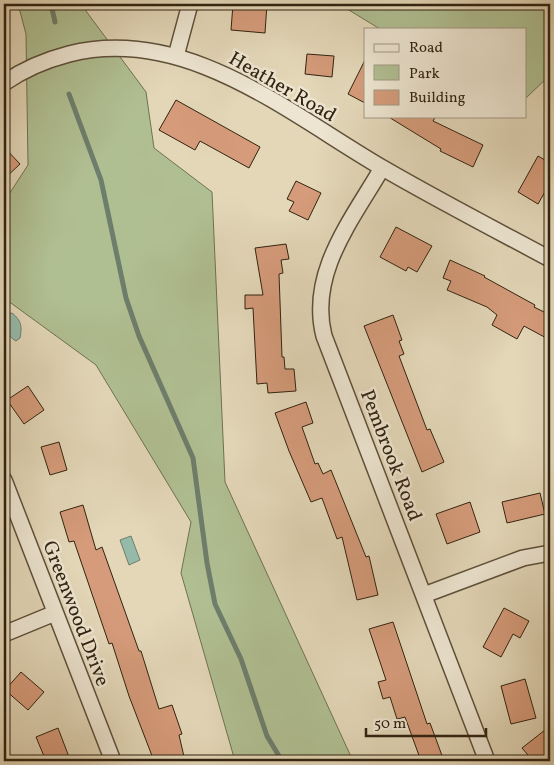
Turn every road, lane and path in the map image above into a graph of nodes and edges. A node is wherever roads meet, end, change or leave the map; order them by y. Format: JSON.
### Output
{"nodes":[{"id":1,"x":190,"y":4,"type":"edge"},
{"id":2,"x":176,"y":56,"type":"junction"},
{"id":3,"x":4,"y":83,"type":"edge"},
{"id":4,"x":382,"y":168,"type":"junction"},
{"id":5,"x":550,"y":260,"type":"edge"},
{"id":6,"x":4,"y":480,"type":"edge"},
{"id":7,"x":550,"y":553,"type":"edge"},
{"id":8,"x":424,"y":595,"type":"junction"},
{"id":9,"x":55,"y":613,"type":"junction"},
{"id":10,"x":4,"y":634,"type":"edge"},
{"id":11,"x":113,"y":761,"type":"edge"},
{"id":12,"x":487,"y":761,"type":"edge"}],
"edges":[{"from":1,"to":2,"type":"street"},
{"from":2,"to":3,"type":"street","name":"Heather Road"},
{"from":2,"to":4,"type":"street","name":"Heather Road"},
{"from":4,"to":5,"type":"street","name":"Heather Road"},
{"from":4,"to":8,"type":"street","name":"Pembrook Road"},
{"from":6,"to":9,"type":"street","name":"Greenwood Drive"},
{"from":7,"to":8,"type":"street"},
{"from":8,"to":12,"type":"street","name":"Pembrook Road"},
{"from":9,"to":10,"type":"street"},
{"from":9,"to":11,"type":"street","name":"Greenwood Drive"}]}
